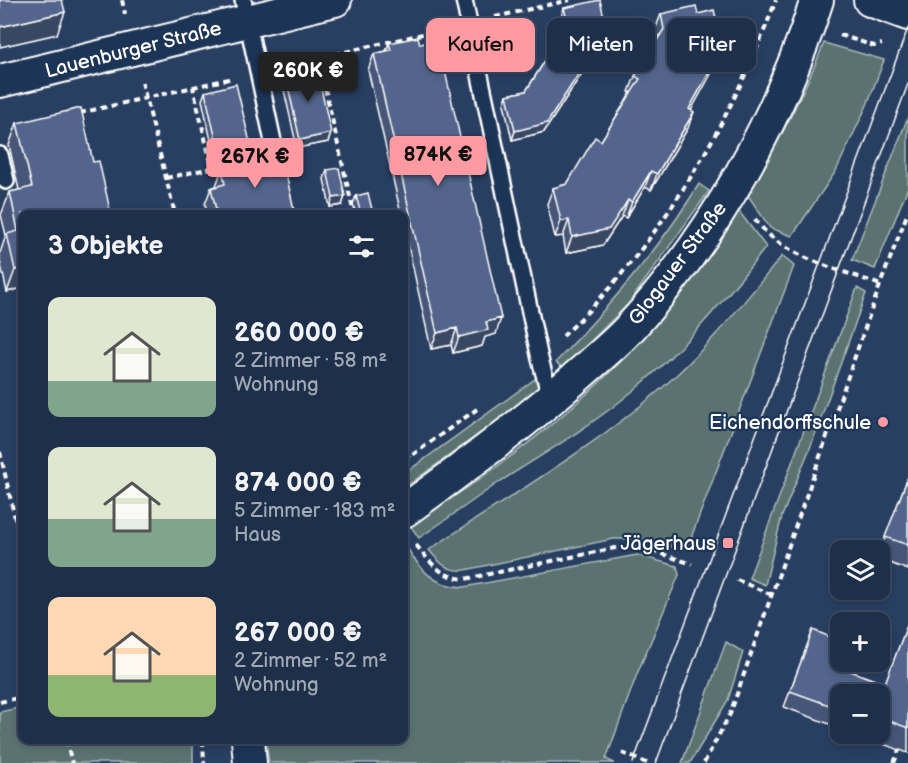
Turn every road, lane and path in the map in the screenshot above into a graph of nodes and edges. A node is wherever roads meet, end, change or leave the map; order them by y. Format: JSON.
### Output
{"nodes":[{"id":1,"x":122,"y":0,"type":"edge"},
{"id":2,"x":335,"y":0,"type":"edge"},
{"id":3,"x":464,"y":0,"type":"edge"},
{"id":4,"x":776,"y":0,"type":"edge"},
{"id":5,"x":817,"y":0,"type":"edge"},
{"id":6,"x":870,"y":0,"type":"edge"},
{"id":7,"x":245,"y":10,"type":"edge"},
{"id":8,"x":908,"y":14,"type":"edge"},
{"id":9,"x":133,"y":49,"type":"junction"},
{"id":10,"x":318,"y":58,"type":"dead end"},
{"id":11,"x":0,"y":81,"type":"edge"},
{"id":12,"x":193,"y":87,"type":"dead end"},
{"id":13,"x":274,"y":146,"type":"dead end"},
{"id":14,"x":0,"y":155,"type":"edge"},
{"id":15,"x":693,"y":171,"type":"junction"},
{"id":16,"x":166,"y":178,"type":"junction"},
{"id":17,"x":6,"y":181,"type":"dead end"},
{"id":18,"x":729,"y":194,"type":"junction"},
{"id":19,"x":175,"y":210,"type":"edge"},
{"id":20,"x":353,"y":210,"type":"edge"},
{"id":21,"x":908,"y":213,"type":"edge"},
{"id":22,"x":880,"y":285,"type":"junction"},
{"id":23,"x":540,"y":359,"type":"junction"},
{"id":24,"x":551,"y":400,"type":"junction"},
{"id":25,"x":481,"y":406,"type":"dead end"},
{"id":26,"x":0,"y":452,"type":"edge"},
{"id":27,"x":408,"y":453,"type":"edge"},
{"id":28,"x":409,"y":457,"type":"joint"},
{"id":29,"x":408,"y":523,"type":"edge"},
{"id":30,"x":408,"y":526,"type":"edge"},
{"id":31,"x":18,"y":532,"type":"edge"},
{"id":32,"x":692,"y":564,"type":"dead end"},
{"id":33,"x":737,"y":580,"type":"dead end"},
{"id":34,"x":772,"y":595,"type":"junction"},
{"id":35,"x":18,"y":698,"type":"edge"},
{"id":36,"x":0,"y":702,"type":"edge"},
{"id":37,"x":67,"y":744,"type":"edge"},
{"id":38,"x":203,"y":744,"type":"edge"},
{"id":39,"x":248,"y":744,"type":"edge"},
{"id":40,"x":899,"y":750,"type":"edge"},
{"id":41,"x":622,"y":753,"type":"dead end"},
{"id":42,"x":72,"y":763,"type":"edge"},
{"id":43,"x":204,"y":763,"type":"edge"},
{"id":44,"x":250,"y":763,"type":"edge"},
{"id":45,"x":646,"y":763,"type":"edge"},
{"id":46,"x":704,"y":763,"type":"edge"},
{"id":47,"x":894,"y":763,"type":"edge"}],
"edges":[{"from":1,"to":9,"type":"path"},
{"from":2,"to":7,"type":"street","name":"Lauenburger Straße"},
{"from":3,"to":23,"type":"lane"},
{"from":4,"to":15,"type":"path"},
{"from":5,"to":18,"type":"street","name":"Glogauer Straße"},
{"from":6,"to":8,"type":"street"},
{"from":7,"to":9,"type":"street","name":"Lauenburger Straße"},
{"from":7,"to":13,"type":"lane"},
{"from":9,"to":11,"type":"street","name":"Lauenburger Straße"},
{"from":9,"to":16,"type":"path"},
{"from":10,"to":20,"type":"path"},
{"from":12,"to":16,"type":"path"},
{"from":14,"to":17,"type":"lane"},
{"from":15,"to":18,"type":"path"},
{"from":15,"to":23,"type":"path"},
{"from":16,"to":19,"type":"path"},
{"from":18,"to":22,"type":"path"},
{"from":18,"to":24,"type":"street","name":"Glogauer Straße"},
{"from":21,"to":22,"type":"path"},
{"from":22,"to":34,"type":"path"},
{"from":23,"to":24,"type":"lane"},
{"from":24,"to":29,"type":"street","name":"Glogauer Straße"},
{"from":25,"to":28,"type":"path"},
{"from":26,"to":31,"type":"path"},
{"from":27,"to":28,"type":"path"},
{"from":30,"to":32,"type":"path"},
{"from":33,"to":34,"type":"path"},
{"from":34,"to":46,"type":"path"},
{"from":35,"to":36,"type":"path"},
{"from":37,"to":42,"type":"path"},
{"from":38,"to":43,"type":"path"},
{"from":39,"to":44,"type":"street"},
{"from":40,"to":47,"type":"path"},
{"from":41,"to":45,"type":"path"}]}
